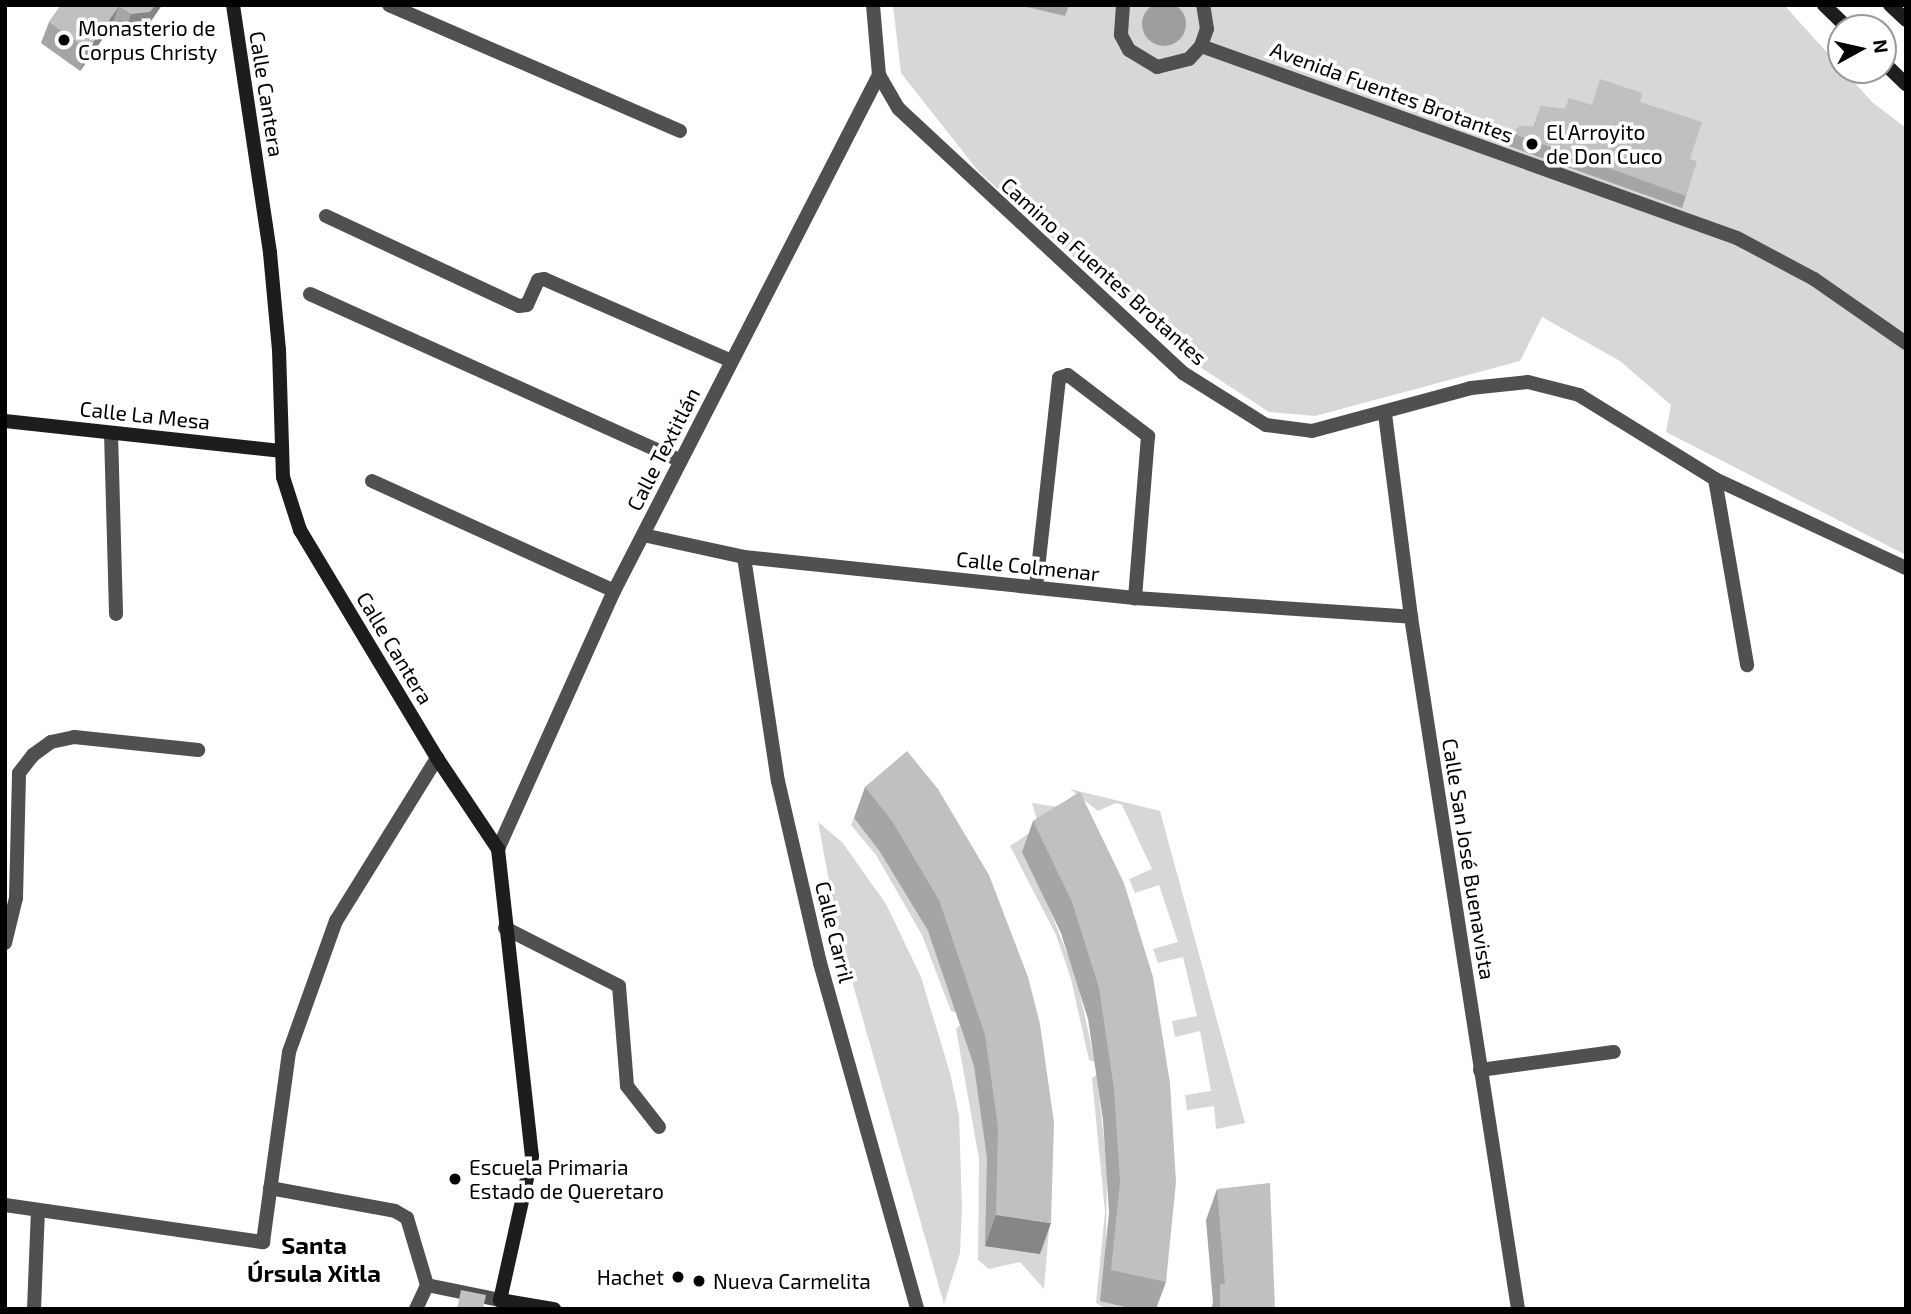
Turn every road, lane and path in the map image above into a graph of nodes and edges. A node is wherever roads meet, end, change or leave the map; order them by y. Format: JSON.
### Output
{"nodes":[{"id":1,"x":233,"y":5,"type":"edge"},
{"id":2,"x":389,"y":5,"type":"edge"},
{"id":3,"x":873,"y":5,"type":"edge"},
{"id":4,"x":1123,"y":5,"type":"edge"},
{"id":5,"x":1203,"y":5,"type":"edge"},
{"id":6,"x":1890,"y":5,"type":"edge"},
{"id":7,"x":1906,"y":20,"type":"edge"},
{"id":8,"x":1201,"y":46,"type":"junction"},
{"id":9,"x":879,"y":75,"type":"junction"},
{"id":10,"x":680,"y":131,"type":"dead end"},
{"id":11,"x":326,"y":216,"type":"dead end"},
{"id":12,"x":310,"y":294,"type":"dead end"},
{"id":13,"x":1906,"y":343,"type":"edge"},
{"id":14,"x":732,"y":362,"type":"junction"},
{"id":15,"x":1385,"y":414,"type":"junction"},
{"id":16,"x":5,"y":421,"type":"edge"},
{"id":17,"x":111,"y":433,"type":"junction"},
{"id":18,"x":280,"y":452,"type":"junction"},
{"id":19,"x":679,"y":460,"type":"junction"},
{"id":20,"x":1715,"y":479,"type":"junction"},
{"id":21,"x":372,"y":481,"type":"dead end"},
{"id":22,"x":643,"y":535,"type":"junction"},
{"id":23,"x":744,"y":557,"type":"junction"},
{"id":24,"x":1906,"y":568,"type":"edge"},
{"id":25,"x":1036,"y":587,"type":"junction"},
{"id":26,"x":614,"y":592,"type":"junction"},
{"id":27,"x":1135,"y":598,"type":"junction"},
{"id":28,"x":116,"y":614,"type":"dead end"},
{"id":29,"x":1411,"y":617,"type":"junction"},
{"id":30,"x":1747,"y":665,"type":"dead end"},
{"id":31,"x":198,"y":750,"type":"dead end"},
{"id":32,"x":437,"y":758,"type":"junction"},
{"id":33,"x":12,"y":773,"type":"edge"},
{"id":34,"x":498,"y":849,"type":"junction"},
{"id":35,"x":505,"y":928,"type":"junction"},
{"id":36,"x":5,"y":943,"type":"edge"},
{"id":37,"x":1614,"y":1052,"type":"dead end"},
{"id":38,"x":1480,"y":1070,"type":"junction"},
{"id":39,"x":659,"y":1127,"type":"dead end"},
{"id":40,"x":270,"y":1188,"type":"junction"},
{"id":41,"x":5,"y":1205,"type":"edge"},
{"id":42,"x":38,"y":1210,"type":"junction"},
{"id":43,"x":427,"y":1284,"type":"junction"},
{"id":44,"x":499,"y":1300,"type":"junction"},
{"id":45,"x":34,"y":1309,"type":"edge"},
{"id":46,"x":416,"y":1309,"type":"edge"},
{"id":47,"x":554,"y":1309,"type":"edge"},
{"id":48,"x":917,"y":1309,"type":"edge"},
{"id":49,"x":1518,"y":1309,"type":"edge"}],
"edges":[{"from":1,"to":18,"type":"street","name":"Calle Cantera"},
{"from":2,"to":10,"type":"street"},
{"from":3,"to":9,"type":"street","name":"Camino a Fuentes Brotantes"},
{"from":4,"to":8,"type":"street"},
{"from":5,"to":8,"type":"street"},
{"from":6,"to":7,"type":"street"},
{"from":8,"to":13,"type":"street","name":"Avenida Fuentes Brotantes"},
{"from":9,"to":14,"type":"street","name":"Calle Textitlán"},
{"from":9,"to":15,"type":"street","name":"Camino a Fuentes Brotantes"},
{"from":11,"to":14,"type":"street"},
{"from":12,"to":19,"type":"street"},
{"from":14,"to":19,"type":"street","name":"Calle Textitlán"},
{"from":15,"to":20,"type":"street","name":"Camino a Fuentes Brotantes"},
{"from":15,"to":29,"type":"street","name":"Calle San José Buenavista"},
{"from":16,"to":17,"type":"street","name":"Calle La Mesa"},
{"from":17,"to":18,"type":"street","name":"Calle La Mesa"},
{"from":17,"to":28,"type":"street"},
{"from":18,"to":32,"type":"street","name":"Calle Cantera"},
{"from":19,"to":22,"type":"street","name":"Calle Textitlán"},
{"from":20,"to":24,"type":"street","name":"Camino a Fuentes Brotantes"},
{"from":20,"to":30,"type":"street"},
{"from":21,"to":26,"type":"street"},
{"from":22,"to":23,"type":"street","name":"Calle Colmenar"},
{"from":22,"to":26,"type":"street","name":"Calle Textitlán"},
{"from":23,"to":25,"type":"street","name":"Calle Colmenar"},
{"from":23,"to":48,"type":"street","name":"Calle Carril"},
{"from":25,"to":27,"type":"street","name":"Calle Colmenar"},
{"from":25,"to":27,"type":"street"},
{"from":26,"to":34,"type":"street","name":"Calle Textitlán"},
{"from":27,"to":29,"type":"street","name":"Calle Colmenar"},
{"from":29,"to":38,"type":"street","name":"Calle San José Buenavista"},
{"from":31,"to":33,"type":"street"},
{"from":32,"to":34,"type":"street","name":"Calle Cantera"},
{"from":32,"to":40,"type":"street"},
{"from":33,"to":36,"type":"street"},
{"from":34,"to":35,"type":"street","name":"Calle Cantera"},
{"from":35,"to":39,"type":"street"},
{"from":35,"to":44,"type":"street","name":"Calle Cantera"},
{"from":37,"to":38,"type":"street"},
{"from":38,"to":49,"type":"street","name":"Calle San José Buenavista"},
{"from":40,"to":42,"type":"street"},
{"from":40,"to":43,"type":"street"},
{"from":41,"to":42,"type":"street"},
{"from":42,"to":45,"type":"street"},
{"from":43,"to":44,"type":"street"},
{"from":43,"to":46,"type":"street"},
{"from":44,"to":47,"type":"street"}]}
